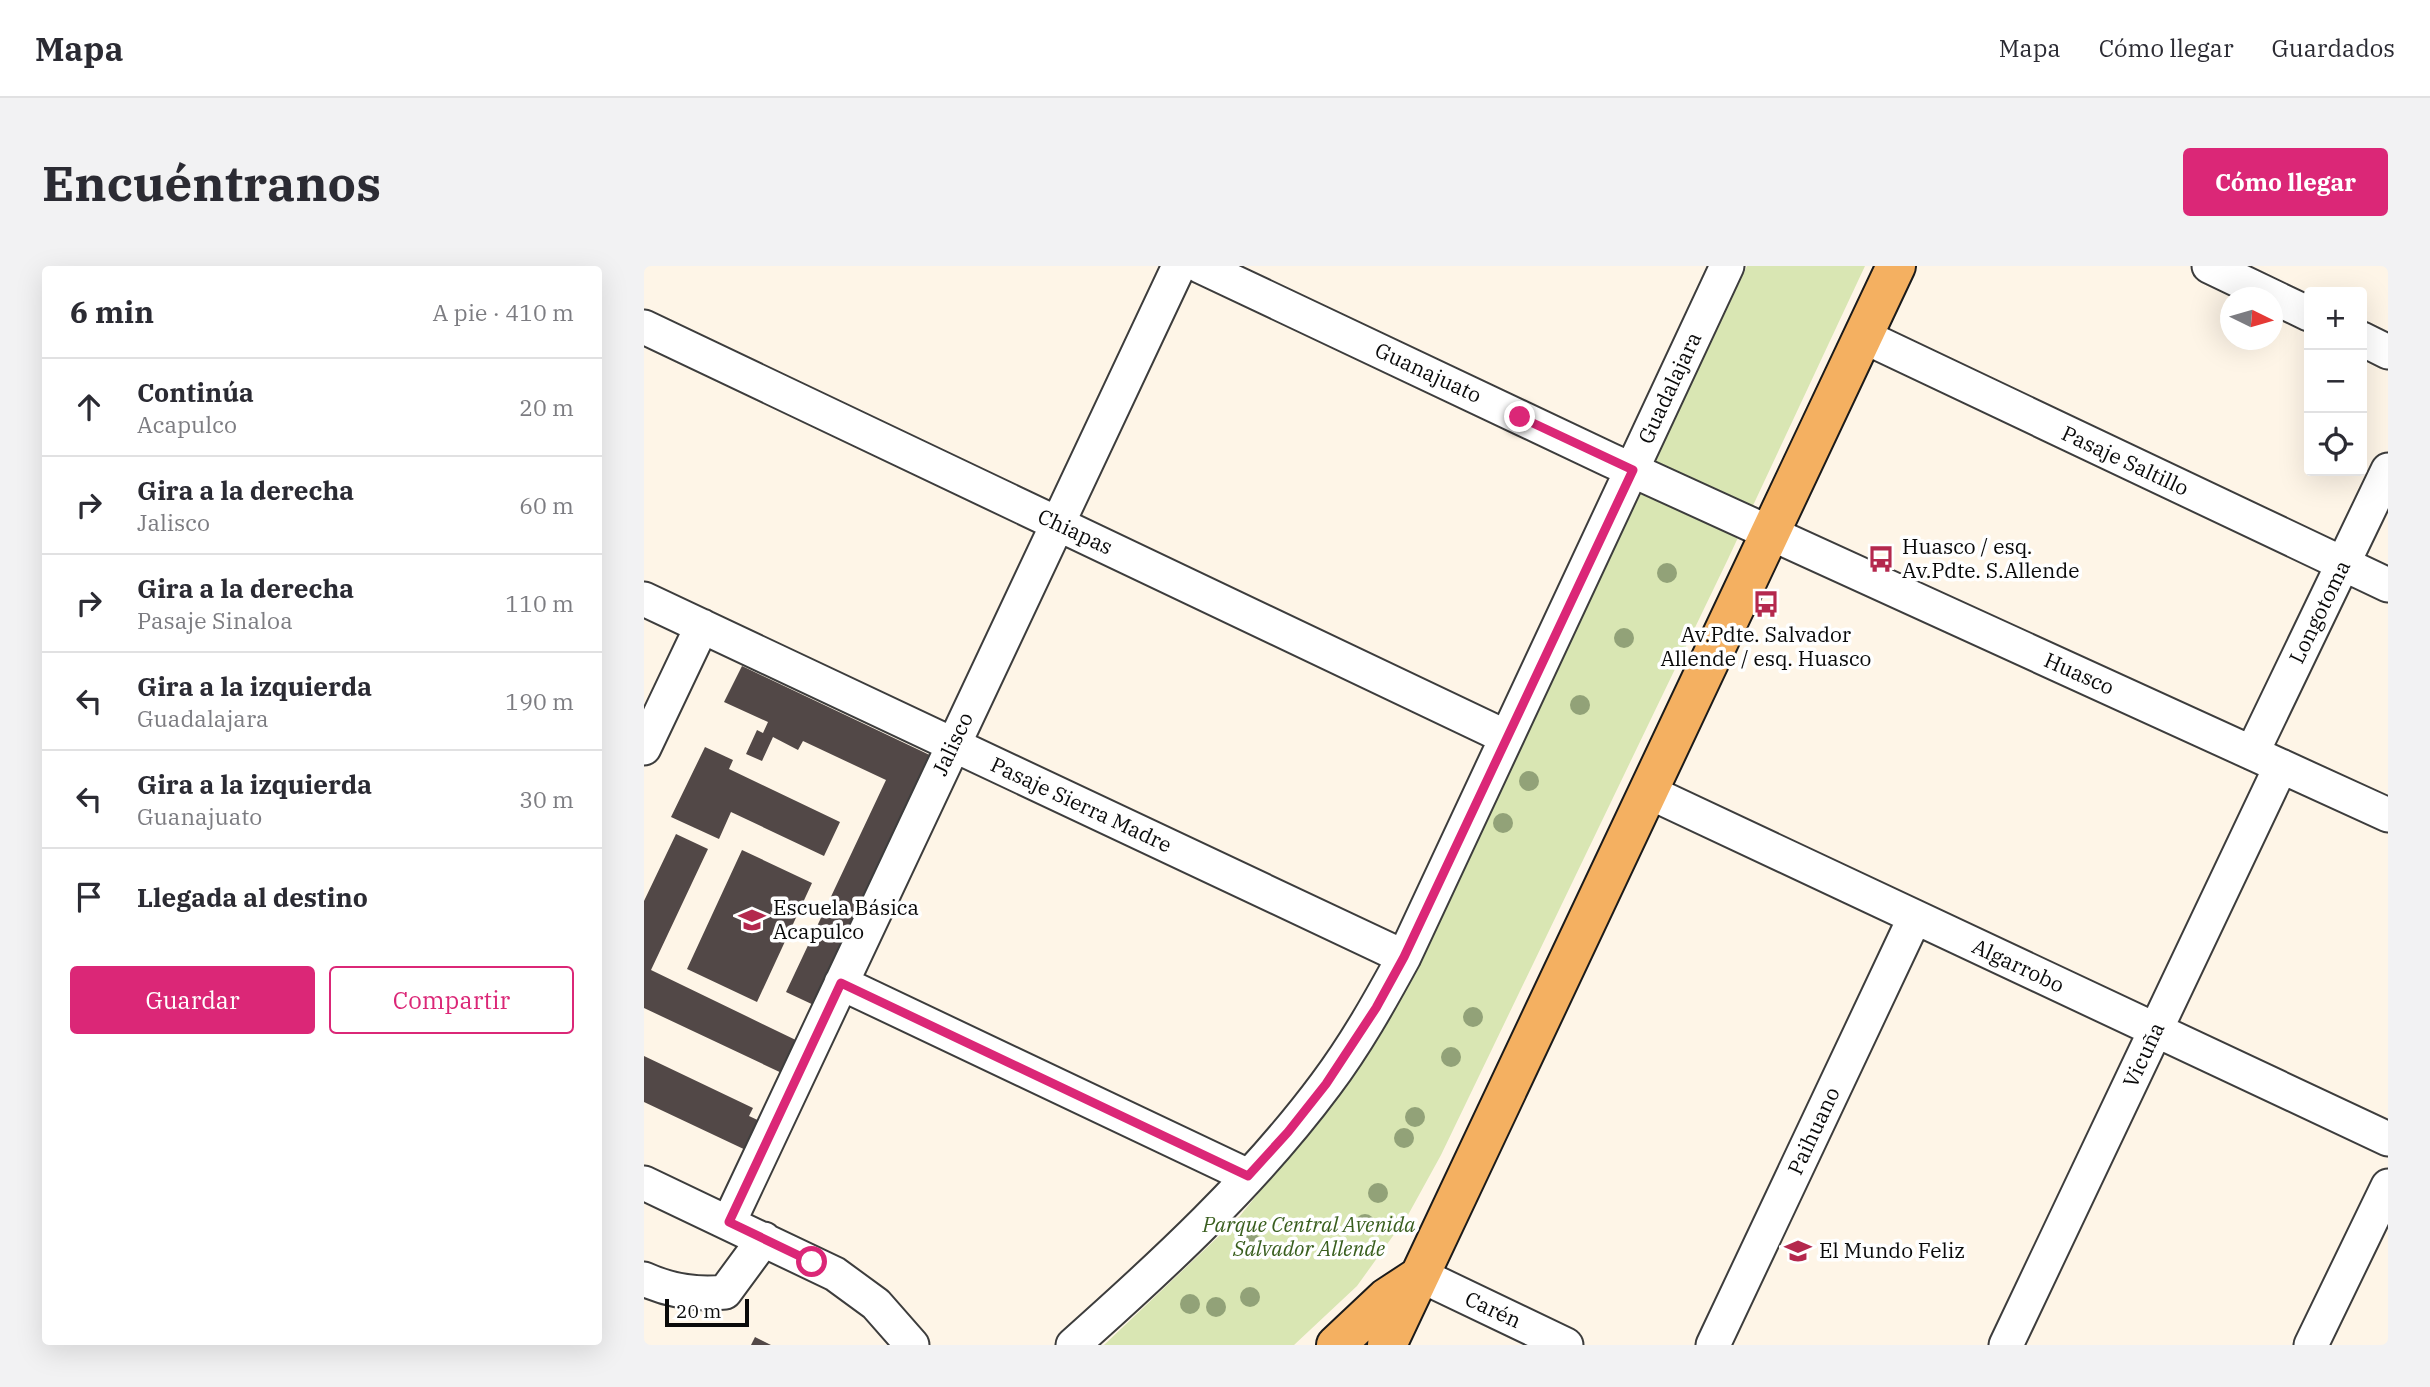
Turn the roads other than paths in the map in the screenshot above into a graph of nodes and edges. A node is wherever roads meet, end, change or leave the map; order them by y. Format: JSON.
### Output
{"nodes":[{"id":1,"x":1179,"y":266,"type":"edge"},
{"id":2,"x":1200,"y":266,"type":"edge"},
{"id":3,"x":1727,"y":266,"type":"edge"},
{"id":4,"x":1896,"y":266,"type":"edge"},
{"id":5,"x":2217,"y":268,"type":"edge"},
{"id":6,"x":2304,"y":312,"type":"edge"},
{"id":7,"x":644,"y":327,"type":"edge"},
{"id":8,"x":1863,"y":337,"type":"junction"},
{"id":9,"x":2367,"y":342,"type":"edge"},
{"id":10,"x":2388,"y":352,"type":"edge"},
{"id":11,"x":1633,"y":470,"type":"junction"},
{"id":12,"x":2388,"y":470,"type":"edge"},
{"id":13,"x":1057,"y":523,"type":"junction"},
{"id":14,"x":1770,"y":533,"type":"junction"},
{"id":15,"x":2343,"y":564,"type":"junction"},
{"id":16,"x":2388,"y":585,"type":"edge"},
{"id":17,"x":644,"y":599,"type":"edge"},
{"id":18,"x":702,"y":626,"type":"junction"},
{"id":19,"x":648,"y":731,"type":"edge"},
{"id":20,"x":1506,"y":737,"type":"junction"},
{"id":21,"x":953,"y":745,"type":"junction"},
{"id":22,"x":2266,"y":759,"type":"junction"},
{"id":23,"x":1649,"y":792,"type":"junction"},
{"id":24,"x":2388,"y":815,"type":"edge"},
{"id":25,"x":1915,"y":917,"type":"junction"},
{"id":26,"x":1404,"y":957,"type":"junction"},
{"id":27,"x":841,"y":983,"type":"junction"},
{"id":28,"x":2156,"y":1030,"type":"junction"},
{"id":29,"x":2388,"y":1139,"type":"edge"},
{"id":30,"x":1248,"y":1176,"type":"junction"},
{"id":31,"x":644,"y":1183,"type":"edge"},
{"id":32,"x":2388,"y":1186,"type":"edge"},
{"id":33,"x":729,"y":1222,"type":"junction"},
{"id":34,"x":764,"y":1239,"type":"junction"},
{"id":35,"x":1420,"y":1275,"type":"junction"},
{"id":36,"x":644,"y":1279,"type":"edge"},
{"id":37,"x":912,"y":1345,"type":"edge"},
{"id":38,"x":1073,"y":1345,"type":"edge"},
{"id":39,"x":1336,"y":1345,"type":"edge"},
{"id":40,"x":1387,"y":1345,"type":"edge"},
{"id":41,"x":1566,"y":1345,"type":"edge"},
{"id":42,"x":1713,"y":1345,"type":"edge"},
{"id":43,"x":2006,"y":1345,"type":"edge"},
{"id":44,"x":2311,"y":1345,"type":"edge"}],
"edges":[{"from":1,"to":13,"type":"street","name":"Jalisco"},
{"from":2,"to":11,"type":"street","name":"Guanajuato"},
{"from":3,"to":11,"type":"street","name":"Guadalajara"},
{"from":4,"to":8,"type":"main road"},
{"from":5,"to":6,"type":"street"},
{"from":7,"to":13,"type":"street","name":"Chiapas"},
{"from":8,"to":14,"type":"main road"},
{"from":8,"to":15,"type":"street","name":"Pasaje Saltillo"},
{"from":9,"to":10,"type":"street"},
{"from":11,"to":14,"type":"street","name":"Guanajuato"},
{"from":11,"to":20,"type":"street","name":"Guadalajara"},
{"from":12,"to":15,"type":"street","name":"Longotoma"},
{"from":13,"to":20,"type":"street","name":"Chiapas"},
{"from":13,"to":21,"type":"street","name":"Jalisco"},
{"from":14,"to":22,"type":"street","name":"Huasco"},
{"from":14,"to":23,"type":"main road"},
{"from":15,"to":16,"type":"street","name":"Pasaje Saltillo"},
{"from":15,"to":22,"type":"street","name":"Longotoma"},
{"from":17,"to":18,"type":"street","name":"Pasaje Sierra Madre"},
{"from":18,"to":19,"type":"street"},
{"from":18,"to":21,"type":"street","name":"Pasaje Sierra Madre"},
{"from":20,"to":26,"type":"street","name":"Guadalajara"},
{"from":21,"to":26,"type":"street","name":"Pasaje Sierra Madre"},
{"from":21,"to":27,"type":"street","name":"Jalisco"},
{"from":22,"to":24,"type":"street","name":"Huasco"},
{"from":22,"to":28,"type":"street","name":"Vicuña"},
{"from":23,"to":25,"type":"street","name":"Algarrobo"},
{"from":23,"to":35,"type":"main road"},
{"from":25,"to":28,"type":"street","name":"Algarrobo"},
{"from":25,"to":42,"type":"street","name":"Paihuano"},
{"from":26,"to":30,"type":"street","name":"Guadalajara"},
{"from":27,"to":30,"type":"street"},
{"from":27,"to":33,"type":"street","name":"Jalisco"},
{"from":28,"to":29,"type":"street","name":"Algarrobo"},
{"from":28,"to":43,"type":"street","name":"Vicuña"},
{"from":30,"to":38,"type":"street","name":"Guadalajara"},
{"from":31,"to":33,"type":"street"},
{"from":32,"to":44,"type":"street"},
{"from":33,"to":34,"type":"street"},
{"from":34,"to":36,"type":"street"},
{"from":34,"to":37,"type":"street"},
{"from":35,"to":39,"type":"main road"},
{"from":35,"to":40,"type":"main road"},
{"from":35,"to":41,"type":"street","name":"Carén"}]}
